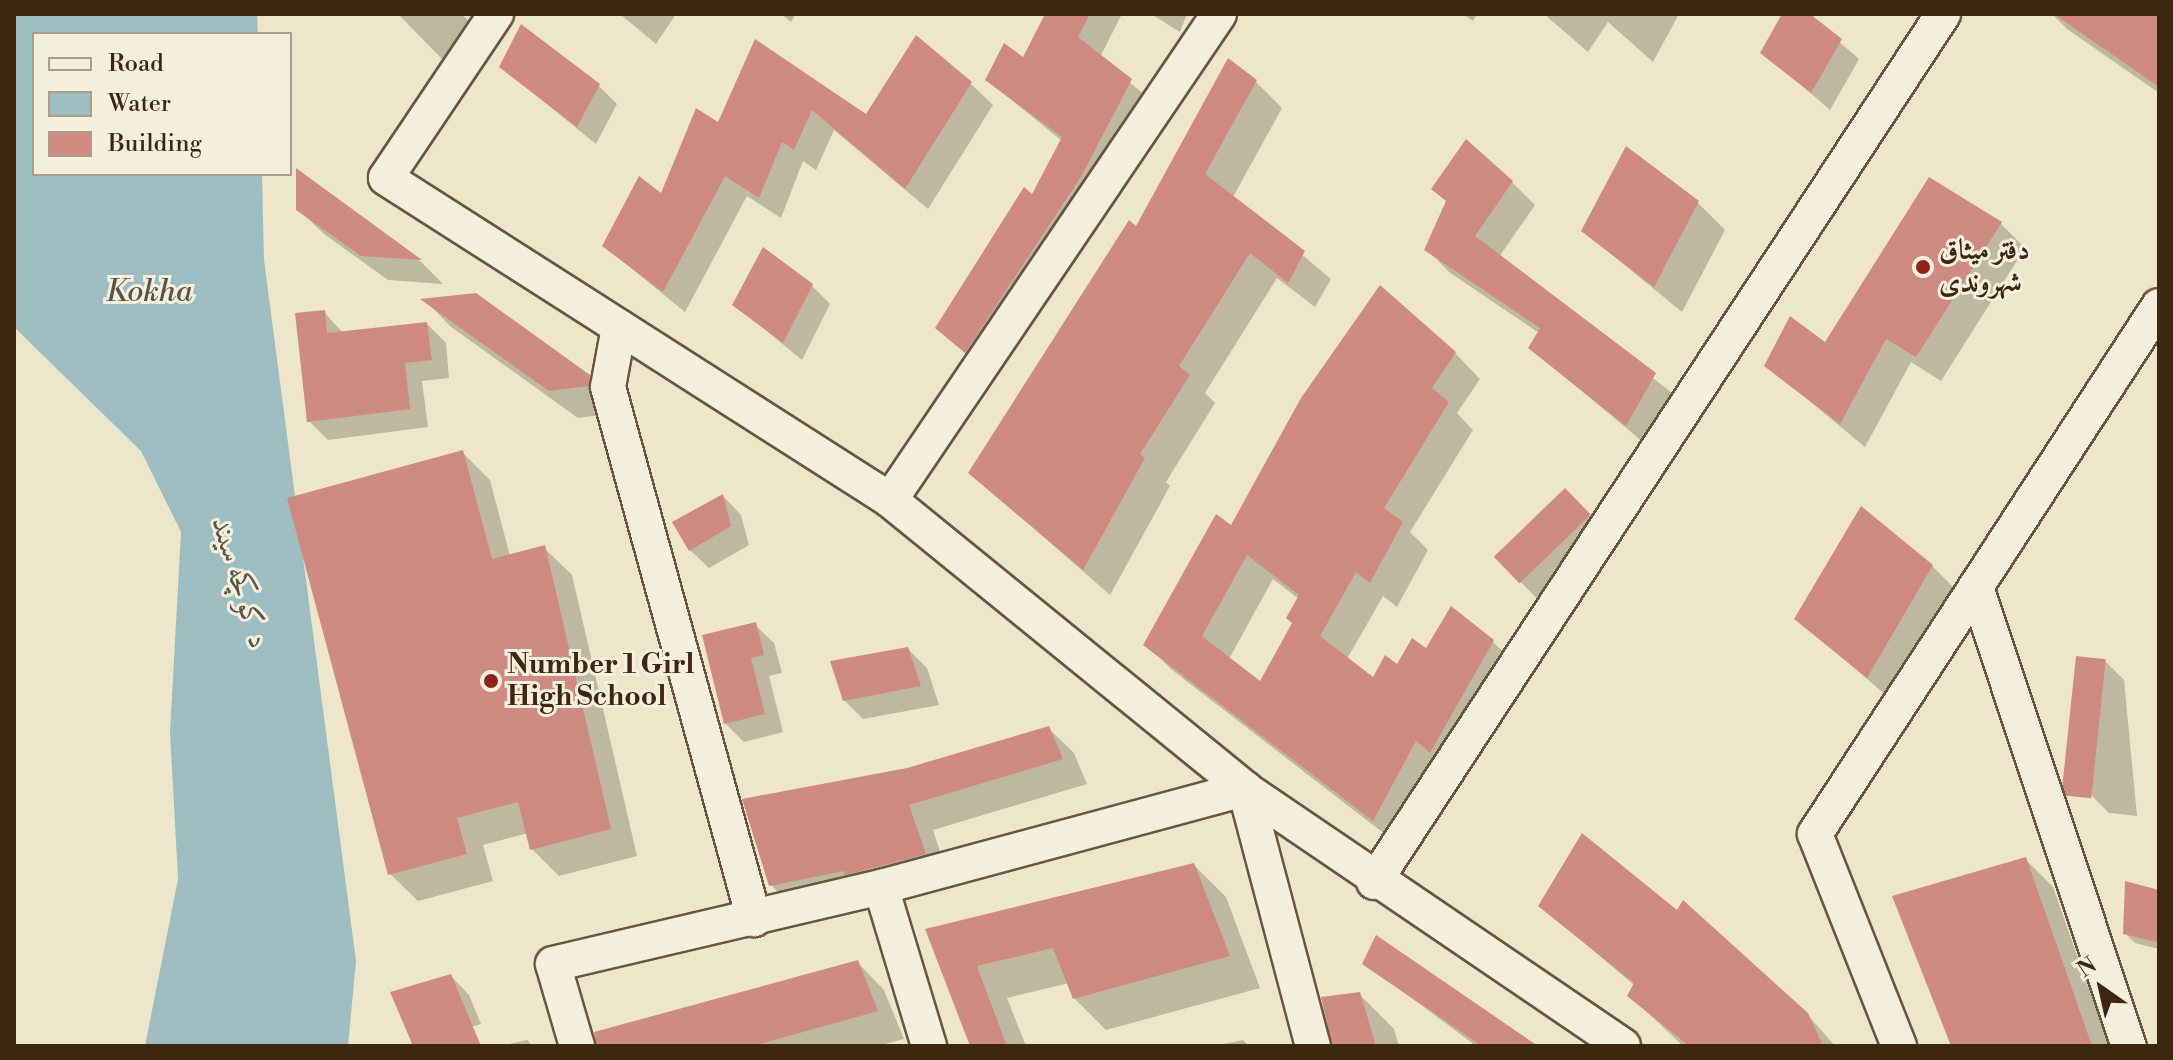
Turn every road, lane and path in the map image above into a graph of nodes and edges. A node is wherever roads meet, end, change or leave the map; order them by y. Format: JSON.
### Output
{"nodes":[{"id":1,"x":496,"y":14,"type":"edge"},
{"id":2,"x":1219,"y":14,"type":"edge"},
{"id":3,"x":1943,"y":14,"type":"edge"},
{"id":4,"x":2159,"y":306,"type":"edge"},
{"id":5,"x":619,"y":327,"type":"junction"},
{"id":6,"x":890,"y":500,"type":"junction"},
{"id":7,"x":1976,"y":587,"type":"junction"},
{"id":8,"x":1245,"y":789,"type":"junction"},
{"id":9,"x":1374,"y":882,"type":"junction"},
{"id":10,"x":881,"y":887,"type":"junction"},
{"id":11,"x":754,"y":919,"type":"junction"},
{"id":12,"x":577,"y":1046,"type":"edge"},
{"id":13,"x":929,"y":1046,"type":"edge"},
{"id":14,"x":1313,"y":1046,"type":"edge"},
{"id":15,"x":1623,"y":1046,"type":"edge"},
{"id":16,"x":1899,"y":1046,"type":"edge"},
{"id":17,"x":2129,"y":1046,"type":"edge"}],
"edges":[{"from":1,"to":5,"type":"street"},
{"from":2,"to":6,"type":"street"},
{"from":3,"to":9,"type":"street"},
{"from":4,"to":7,"type":"street"},
{"from":5,"to":6,"type":"street"},
{"from":5,"to":11,"type":"street"},
{"from":6,"to":8,"type":"street"},
{"from":7,"to":16,"type":"street"},
{"from":7,"to":17,"type":"street"},
{"from":8,"to":9,"type":"street"},
{"from":8,"to":10,"type":"street"},
{"from":8,"to":14,"type":"street"},
{"from":9,"to":15,"type":"street"},
{"from":10,"to":11,"type":"street"},
{"from":10,"to":13,"type":"street"},
{"from":11,"to":12,"type":"street"}]}
